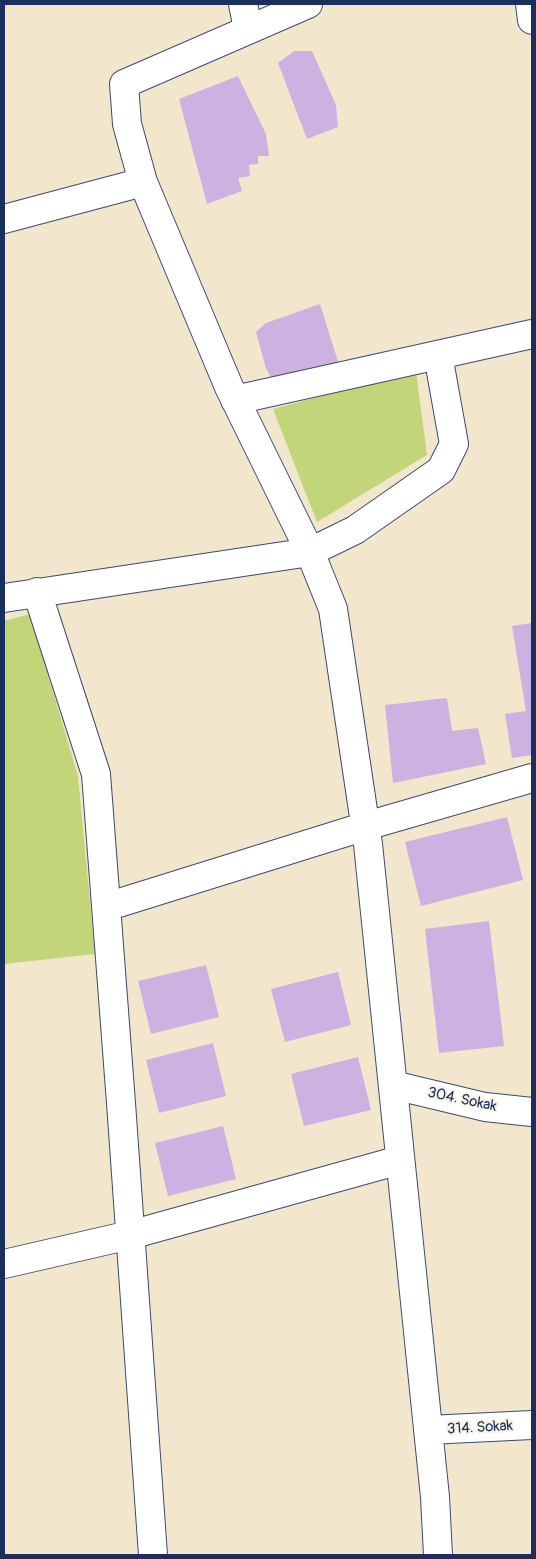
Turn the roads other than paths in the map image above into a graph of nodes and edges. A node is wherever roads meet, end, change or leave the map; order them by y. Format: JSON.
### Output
{"nodes":[{"id":1,"x":308,"y":4,"type":"edge"},
{"id":2,"x":530,"y":4,"type":"edge"},
{"id":3,"x":246,"y":16,"type":"edge"},
{"id":4,"x":532,"y":20,"type":"edge"},
{"id":5,"x":143,"y":182,"type":"junction"},
{"id":6,"x":4,"y":219,"type":"edge"},
{"id":7,"x":532,"y":334,"type":"edge"},
{"id":8,"x":438,"y":354,"type":"junction"},
{"id":9,"x":235,"y":400,"type":"junction"},
{"id":10,"x":310,"y":552,"type":"junction"},
{"id":11,"x":37,"y":592,"type":"junction"},
{"id":12,"x":4,"y":598,"type":"edge"},
{"id":13,"x":532,"y":778,"type":"edge"},
{"id":14,"x":366,"y":826,"type":"junction"},
{"id":15,"x":106,"y":907,"type":"junction"},
{"id":16,"x":393,"y":1085,"type":"junction"},
{"id":17,"x":532,"y":1112,"type":"edge"},
{"id":18,"x":400,"y":1160,"type":"junction"},
{"id":19,"x":130,"y":1235,"type":"junction"},
{"id":20,"x":4,"y":1264,"type":"edge"},
{"id":21,"x":532,"y":1425,"type":"edge"},
{"id":22,"x":428,"y":1430,"type":"junction"},
{"id":23,"x":153,"y":1555,"type":"edge"},
{"id":24,"x":438,"y":1555,"type":"edge"}],
"edges":[{"from":1,"to":3,"type":"street"},
{"from":2,"to":4,"type":"street"},
{"from":3,"to":5,"type":"street"},
{"from":5,"to":6,"type":"street"},
{"from":5,"to":9,"type":"street"},
{"from":7,"to":8,"type":"street"},
{"from":8,"to":9,"type":"street"},
{"from":8,"to":10,"type":"street"},
{"from":9,"to":10,"type":"street"},
{"from":10,"to":11,"type":"street"},
{"from":10,"to":14,"type":"street"},
{"from":11,"to":12,"type":"street"},
{"from":11,"to":15,"type":"street"},
{"from":13,"to":14,"type":"street"},
{"from":14,"to":15,"type":"street"},
{"from":14,"to":16,"type":"street"},
{"from":15,"to":19,"type":"street"},
{"from":16,"to":17,"type":"street","name":"304. Sokak"},
{"from":16,"to":18,"type":"street"},
{"from":18,"to":19,"type":"street"},
{"from":18,"to":22,"type":"street"},
{"from":19,"to":20,"type":"street"},
{"from":19,"to":23,"type":"street"},
{"from":21,"to":22,"type":"street","name":"314. Sokak"},
{"from":22,"to":24,"type":"street"}]}
